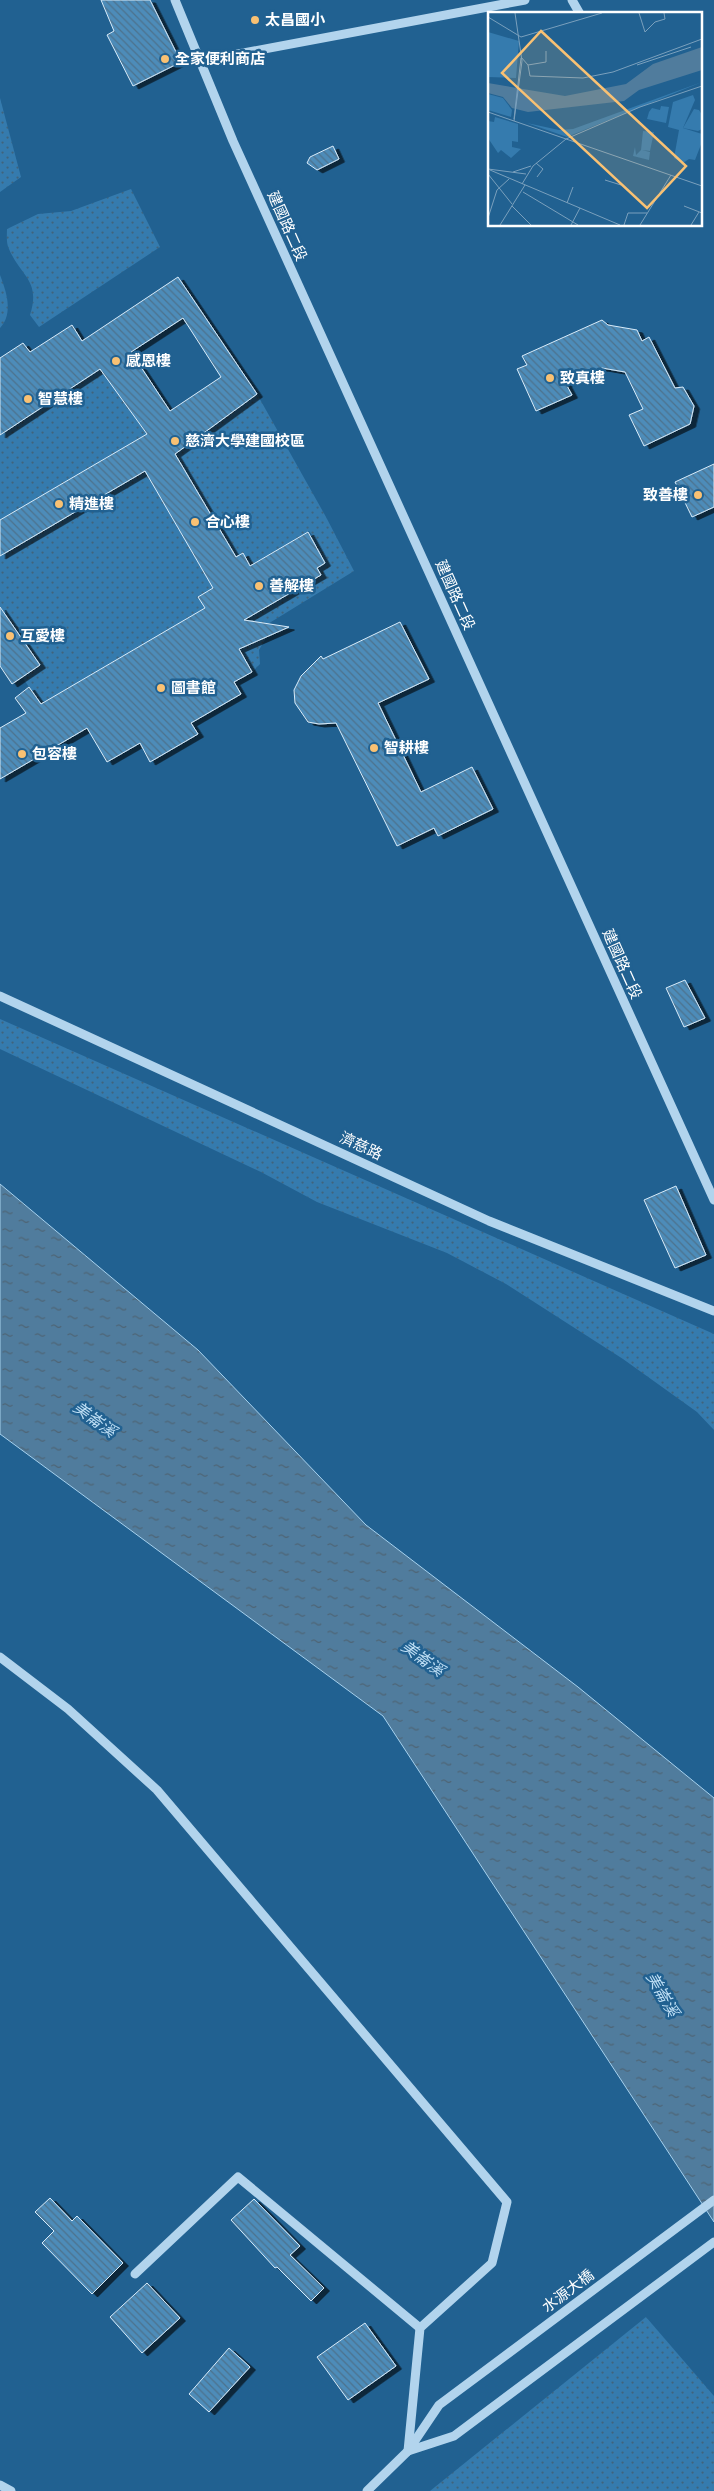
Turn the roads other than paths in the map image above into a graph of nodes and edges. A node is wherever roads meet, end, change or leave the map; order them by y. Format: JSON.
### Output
{"nodes":[{"id":1,"x":175,"y":0,"type":"edge"},
{"id":2,"x":525,"y":0,"type":"edge"},
{"id":3,"x":572,"y":0,"type":"edge"},
{"id":4,"x":579,"y":12,"type":"edge"},
{"id":5,"x":201,"y":61,"type":"junction"},
{"id":6,"x":0,"y":996,"type":"edge"},
{"id":7,"x":714,"y":1200,"type":"edge"},
{"id":8,"x":714,"y":1311,"type":"edge"},
{"id":9,"x":0,"y":1657,"type":"edge"},
{"id":10,"x":714,"y":2200,"type":"edge"},
{"id":11,"x":714,"y":2242,"type":"edge"},
{"id":12,"x":136,"y":2274,"type":"dead end"},
{"id":13,"x":420,"y":2328,"type":"junction"},
{"id":14,"x":408,"y":2451,"type":"junction"},
{"id":15,"x":0,"y":2485,"type":"edge"},
{"id":16,"x":11,"y":2491,"type":"edge"},
{"id":17,"x":367,"y":2491,"type":"edge"}],
"edges":[{"from":1,"to":5,"type":"street","name":"建國路二段"},
{"from":2,"to":5,"type":"street"},
{"from":3,"to":4,"type":"street"},
{"from":5,"to":7,"type":"street","name":"建國路二段"},
{"from":6,"to":8,"type":"street","name":"濟慈路"},
{"from":9,"to":13,"type":"street"},
{"from":10,"to":14,"type":"street","name":"水源大橋"},
{"from":11,"to":14,"type":"street"},
{"from":12,"to":13,"type":"street"},
{"from":13,"to":14,"type":"street"},
{"from":14,"to":17,"type":"street"},
{"from":15,"to":16,"type":"street"}]}
